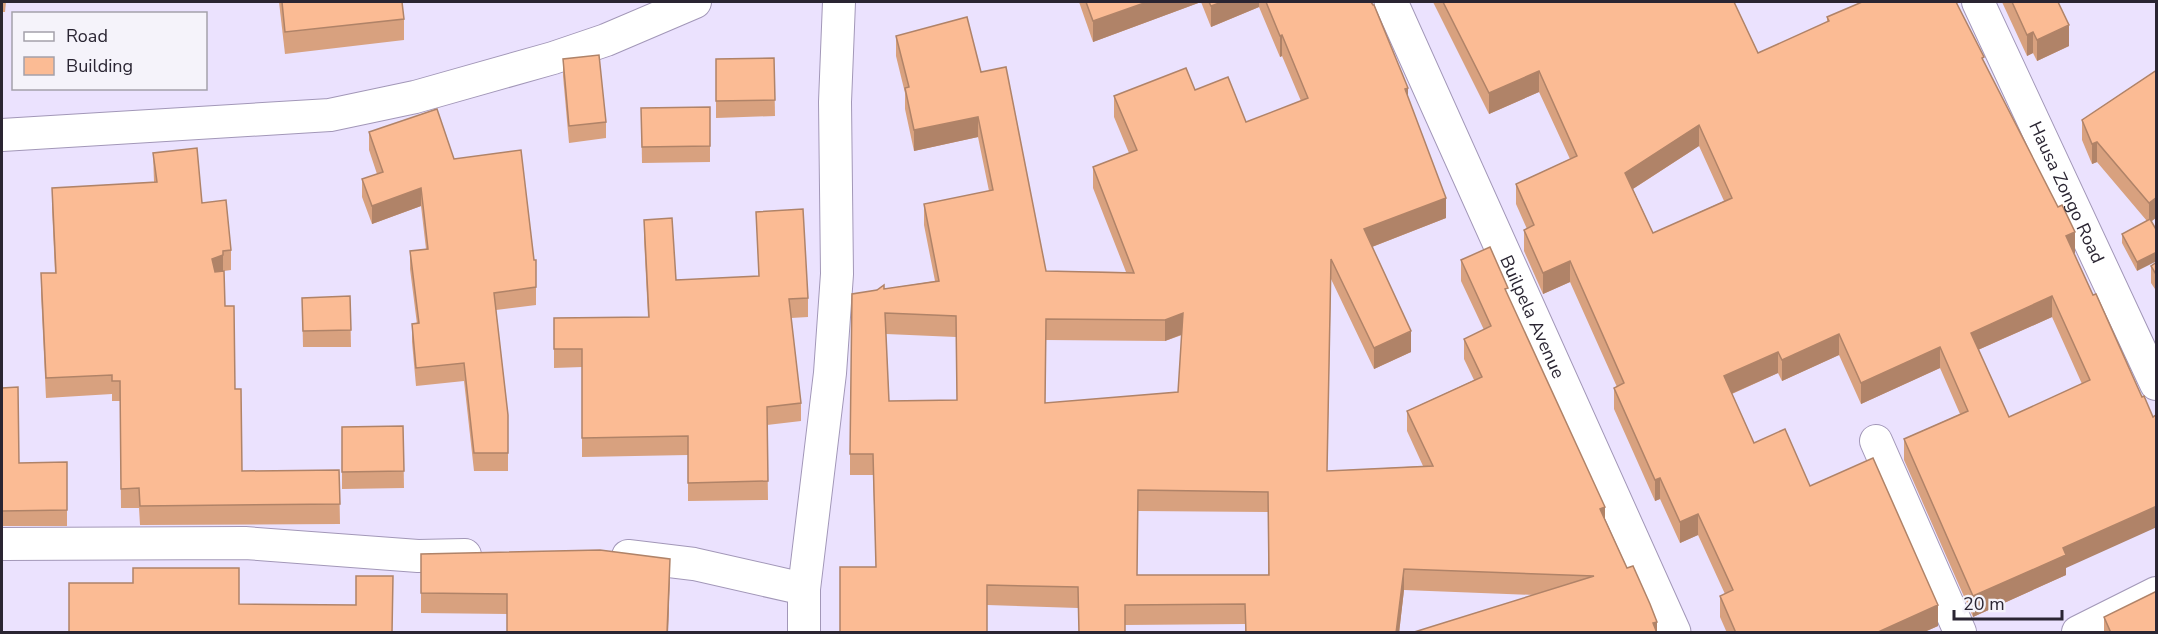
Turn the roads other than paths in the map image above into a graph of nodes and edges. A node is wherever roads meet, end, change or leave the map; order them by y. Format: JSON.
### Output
{"nodes":[{"id":1,"x":695,"y":2,"type":"edge"},
{"id":2,"x":839,"y":2,"type":"edge"},
{"id":3,"x":1390,"y":2,"type":"edge"},
{"id":4,"x":1978,"y":2,"type":"edge"},
{"id":5,"x":2,"y":135,"type":"edge"},
{"id":6,"x":2157,"y":384,"type":"edge"},
{"id":7,"x":1876,"y":441,"type":"dead end"},
{"id":8,"x":2,"y":544,"type":"edge"},
{"id":9,"x":601,"y":552,"type":"edge"},
{"id":10,"x":498,"y":554,"type":"edge"},
{"id":11,"x":804,"y":589,"type":"junction"},
{"id":12,"x":2157,"y":593,"type":"edge"},
{"id":13,"x":804,"y":633,"type":"edge"},
{"id":14,"x":1674,"y":633,"type":"edge"},
{"id":15,"x":1959,"y":633,"type":"edge"},
{"id":16,"x":2078,"y":633,"type":"edge"}],
"edges":[{"from":1,"to":5,"type":"street"},
{"from":2,"to":11,"type":"street"},
{"from":3,"to":14,"type":"street","name":"Builpela Avenue"},
{"from":4,"to":6,"type":"street","name":"Hausa Zongo Road"},
{"from":7,"to":15,"type":"street"},
{"from":8,"to":10,"type":"street"},
{"from":9,"to":11,"type":"street"},
{"from":11,"to":13,"type":"street"},
{"from":12,"to":16,"type":"street"}]}
